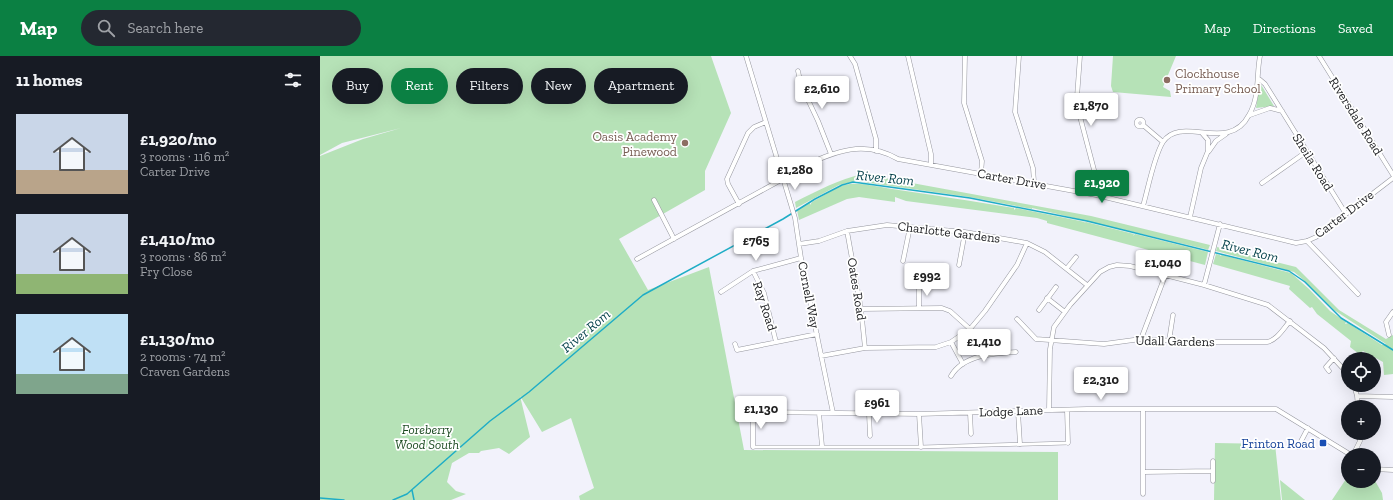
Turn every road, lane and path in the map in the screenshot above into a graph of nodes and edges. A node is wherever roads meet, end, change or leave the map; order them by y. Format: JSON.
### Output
{"nodes":[{"id":1,"x":746,"y":56,"type":"edge"},
{"id":2,"x":908,"y":56,"type":"edge"},
{"id":3,"x":965,"y":56,"type":"edge"},
{"id":4,"x":1019,"y":56,"type":"edge"},
{"id":5,"x":1080,"y":56,"type":"edge"},
{"id":6,"x":1260,"y":56,"type":"edge"},
{"id":7,"x":1319,"y":56,"type":"edge"},
{"id":8,"x":852,"y":57,"type":"edge"},
{"id":9,"x":798,"y":71,"type":"dead end"},
{"id":10,"x":1259,"y":79,"type":"junction"},
{"id":11,"x":1282,"y":111,"type":"junction"},
{"id":12,"x":1250,"y":115,"type":"junction"},
{"id":13,"x":766,"y":122,"type":"junction"},
{"id":14,"x":1143,"y":125,"type":"dead end"},
{"id":15,"x":1202,"y":133,"type":"junction"},
{"id":16,"x":1227,"y":133,"type":"junction"},
{"id":17,"x":1163,"y":142,"type":"junction"},
{"id":18,"x":876,"y":151,"type":"junction"},
{"id":19,"x":1208,"y":151,"type":"junction"},
{"id":20,"x":1306,"y":152,"type":"junction"},
{"id":21,"x":831,"y":154,"type":"junction"},
{"id":22,"x":931,"y":164,"type":"junction"},
{"id":23,"x":980,"y":173,"type":"junction"},
{"id":24,"x":782,"y":177,"type":"junction"},
{"id":25,"x":1393,"y":177,"type":"edge"},
{"id":26,"x":1034,"y":182,"type":"junction"},
{"id":27,"x":1262,"y":183,"type":"dead end"},
{"id":28,"x":1096,"y":195,"type":"junction"},
{"id":29,"x":654,"y":200,"type":"dead end"},
{"id":30,"x":739,"y":204,"type":"junction"},
{"id":31,"x":1143,"y":206,"type":"junction"},
{"id":32,"x":1346,"y":214,"type":"junction"},
{"id":33,"x":1190,"y":217,"type":"junction"},
{"id":34,"x":1220,"y":224,"type":"junction"},
{"id":35,"x":910,"y":227,"type":"junction"},
{"id":36,"x":847,"y":231,"type":"junction"},
{"id":37,"x":965,"y":232,"type":"junction"},
{"id":38,"x":674,"y":239,"type":"junction"},
{"id":39,"x":1307,"y":241,"type":"junction"},
{"id":40,"x":1027,"y":243,"type":"junction"},
{"id":41,"x":799,"y":244,"type":"junction"},
{"id":42,"x":1076,"y":257,"type":"dead end"},
{"id":43,"x":802,"y":258,"type":"junction"},
{"id":44,"x":637,"y":259,"type":"dead end"},
{"id":45,"x":904,"y":261,"type":"dead end"},
{"id":46,"x":959,"y":265,"type":"dead end"},
{"id":47,"x":1067,"y":268,"type":"junction"},
{"id":48,"x":753,"y":271,"type":"junction"},
{"id":49,"x":1165,"y":276,"type":"junction"},
{"id":50,"x":1087,"y":285,"type":"junction"},
{"id":51,"x":1204,"y":285,"type":"junction"},
{"id":52,"x":919,"y":287,"type":"dead end"},
{"id":53,"x":1056,"y":287,"type":"dead end"},
{"id":54,"x":721,"y":292,"type":"dead end"},
{"id":55,"x":1358,"y":294,"type":"dead end"},
{"id":56,"x":1047,"y":298,"type":"junction"},
{"id":57,"x":919,"y":308,"type":"junction"},
{"id":58,"x":861,"y":309,"type":"junction"},
{"id":59,"x":1039,"y":310,"type":"dead end"},
{"id":60,"x":1065,"y":312,"type":"junction"},
{"id":61,"x":1393,"y":312,"type":"edge"},
{"id":62,"x":1173,"y":315,"type":"dead end"},
{"id":63,"x":1017,"y":320,"type":"dead end"},
{"id":64,"x":1290,"y":321,"type":"junction"},
{"id":65,"x":970,"y":329,"type":"junction"},
{"id":66,"x":817,"y":334,"type":"junction"},
{"id":67,"x":1389,"y":335,"type":"dead end"},
{"id":68,"x":1051,"y":339,"type":"junction"},
{"id":69,"x":1141,"y":339,"type":"junction"},
{"id":70,"x":1169,"y":341,"type":"junction"},
{"id":71,"x":776,"y":342,"type":"junction"},
{"id":72,"x":951,"y":342,"type":"junction"},
{"id":73,"x":735,"y":344,"type":"dead end"},
{"id":74,"x":865,"y":348,"type":"junction"},
{"id":75,"x":1016,"y":352,"type":"dead end"},
{"id":76,"x":821,"y":356,"type":"junction"},
{"id":77,"x":1334,"y":358,"type":"junction"},
{"id":78,"x":963,"y":364,"type":"junction"},
{"id":79,"x":1341,"y":366,"type":"edge"},
{"id":80,"x":1329,"y":371,"type":"dead end"},
{"id":81,"x":951,"y":376,"type":"dead end"},
{"id":82,"x":1356,"y":392,"type":"edge"},
{"id":83,"x":1357,"y":396,"type":"junction"},
{"id":84,"x":1393,"y":397,"type":"edge"},
{"id":85,"x":1357,"y":400,"type":"edge"},
{"id":86,"x":1143,"y":409,"type":"junction"},
{"id":87,"x":1049,"y":410,"type":"junction"},
{"id":88,"x":1067,"y":410,"type":"junction"},
{"id":89,"x":1018,"y":412,"type":"junction"},
{"id":90,"x":819,"y":413,"type":"junction"},
{"id":91,"x":833,"y":413,"type":"junction"},
{"id":92,"x":970,"y":413,"type":"junction"},
{"id":93,"x":869,"y":414,"type":"junction"},
{"id":94,"x":919,"y":414,"type":"junction"},
{"id":95,"x":1308,"y":428,"type":"junction"},
{"id":96,"x":971,"y":434,"type":"dead end"},
{"id":97,"x":870,"y":436,"type":"dead end"},
{"id":98,"x":1068,"y":443,"type":"joint"},
{"id":99,"x":1020,"y":444,"type":"junction"},
{"id":100,"x":822,"y":446,"type":"junction"},
{"id":101,"x":753,"y":447,"type":"joint"},
{"id":102,"x":921,"y":447,"type":"junction"},
{"id":103,"x":1298,"y":447,"type":"dead end"},
{"id":104,"x":1341,"y":448,"type":"edge"},
{"id":105,"x":1213,"y":461,"type":"dead end"},
{"id":106,"x":1381,"y":469,"type":"edge"},
{"id":107,"x":1393,"y":470,"type":"edge"},
{"id":108,"x":1213,"y":471,"type":"junction"},
{"id":109,"x":1144,"y":472,"type":"junction"},
{"id":110,"x":1212,"y":481,"type":"dead end"},
{"id":111,"x":1144,"y":494,"type":"dead end"}],
"edges":[{"from":1,"to":13,"type":"street","name":"Cornell Way"},
{"from":2,"to":22,"type":"street"},
{"from":3,"to":23,"type":"street"},
{"from":4,"to":26,"type":"street"},
{"from":5,"to":28,"type":"street"},
{"from":6,"to":10,"type":"street"},
{"from":7,"to":25,"type":"street","name":"Riversdale Road"},
{"from":8,"to":18,"type":"street"},
{"from":9,"to":21,"type":"street"},
{"from":10,"to":11,"type":"street","name":"Sheila Road"},
{"from":10,"to":12,"type":"street"},
{"from":11,"to":12,"type":"street"},
{"from":11,"to":20,"type":"street","name":"Sheila Road"},
{"from":12,"to":16,"type":"street"},
{"from":13,"to":24,"type":"street","name":"Cornell Way"},
{"from":13,"to":30,"type":"street"},
{"from":14,"to":17,"type":"street"},
{"from":15,"to":16,"type":"street"},
{"from":15,"to":17,"type":"street"},
{"from":15,"to":19,"type":"street"},
{"from":16,"to":19,"type":"street"},
{"from":17,"to":31,"type":"street"},
{"from":18,"to":21,"type":"street","name":"Carter Drive"},
{"from":18,"to":22,"type":"street","name":"Carter Drive"},
{"from":19,"to":33,"type":"street"},
{"from":20,"to":27,"type":"street"},
{"from":20,"to":32,"type":"street","name":"Sheila Road"},
{"from":21,"to":24,"type":"street","name":"Carter Drive"},
{"from":22,"to":23,"type":"street","name":"Carter Drive"},
{"from":23,"to":26,"type":"street","name":"Carter Drive"},
{"from":24,"to":30,"type":"street","name":"Carter Drive"},
{"from":24,"to":41,"type":"street","name":"Cornell Way"},
{"from":25,"to":32,"type":"street","name":"Carter Drive"},
{"from":26,"to":28,"type":"street","name":"Carter Drive"},
{"from":28,"to":31,"type":"street","name":"Carter Drive"},
{"from":29,"to":38,"type":"street"},
{"from":30,"to":38,"type":"street","name":"Carter Drive"},
{"from":31,"to":33,"type":"street","name":"Carter Drive"},
{"from":32,"to":39,"type":"street","name":"Carter Drive"},
{"from":33,"to":34,"type":"street","name":"Carter Drive"},
{"from":34,"to":39,"type":"street","name":"Carter Drive"},
{"from":34,"to":51,"type":"street"},
{"from":35,"to":36,"type":"street","name":"Charlotte Gardens"},
{"from":35,"to":37,"type":"street","name":"Charlotte Gardens"},
{"from":35,"to":45,"type":"street"},
{"from":36,"to":41,"type":"street","name":"Charlotte Gardens"},
{"from":36,"to":58,"type":"street","name":"Oates Road"},
{"from":37,"to":40,"type":"street","name":"Charlotte Gardens"},
{"from":37,"to":46,"type":"street"},
{"from":38,"to":44,"type":"street","name":"Carter Drive"},
{"from":39,"to":55,"type":"street"},
{"from":40,"to":47,"type":"street","name":"Charlotte Gardens"},
{"from":40,"to":65,"type":"street"},
{"from":41,"to":43,"type":"street","name":"Cornell Way"},
{"from":42,"to":47,"type":"street"},
{"from":43,"to":48,"type":"street"},
{"from":43,"to":66,"type":"street","name":"Cornell Way"},
{"from":47,"to":50,"type":"street","name":"Charlotte Gardens"},
{"from":48,"to":54,"type":"street"},
{"from":48,"to":71,"type":"street","name":"Ray Road"},
{"from":49,"to":50,"type":"street"},
{"from":49,"to":51,"type":"street"},
{"from":49,"to":69,"type":"street"},
{"from":50,"to":60,"type":"street"},
{"from":51,"to":64,"type":"street"},
{"from":52,"to":57,"type":"street"},
{"from":53,"to":56,"type":"street"},
{"from":56,"to":59,"type":"street"},
{"from":56,"to":60,"type":"street"},
{"from":57,"to":58,"type":"street"},
{"from":57,"to":65,"type":"street"},
{"from":58,"to":74,"type":"street","name":"Oates Road"},
{"from":60,"to":68,"type":"street"},
{"from":61,"to":67,"type":"street"},
{"from":62,"to":70,"type":"street"},
{"from":63,"to":68,"type":"street","name":"Udall Gardens"},
{"from":64,"to":70,"type":"street","name":"Udall Gardens"},
{"from":64,"to":77,"type":"street"},
{"from":65,"to":72,"type":"street"},
{"from":66,"to":71,"type":"street"},
{"from":66,"to":76,"type":"street","name":"Cornell Way"},
{"from":68,"to":69,"type":"street","name":"Udall Gardens"},
{"from":68,"to":87,"type":"street"},
{"from":69,"to":70,"type":"street","name":"Udall Gardens"},
{"from":71,"to":73,"type":"street"},
{"from":72,"to":74,"type":"street"},
{"from":72,"to":78,"type":"street"},
{"from":74,"to":76,"type":"street"},
{"from":75,"to":78,"type":"street"},
{"from":76,"to":91,"type":"street","name":"Cornell Way"},
{"from":77,"to":79,"type":"street"},
{"from":77,"to":80,"type":"street"},
{"from":78,"to":81,"type":"street"},
{"from":82,"to":83,"type":"street"},
{"from":83,"to":84,"type":"street"},
{"from":83,"to":85,"type":"street"},
{"from":86,"to":88,"type":"street","name":"Lodge Lane"},
{"from":86,"to":95,"type":"street","name":"Lodge Lane"},
{"from":86,"to":109,"type":"street"},
{"from":87,"to":88,"type":"street","name":"Lodge Lane"},
{"from":87,"to":89,"type":"street","name":"Lodge Lane"},
{"from":88,"to":98,"type":"street"},
{"from":89,"to":92,"type":"street","name":"Lodge Lane"},
{"from":89,"to":99,"type":"street"},
{"from":90,"to":91,"type":"street","name":"Lodge Lane"},
{"from":90,"to":100,"type":"street"},
{"from":90,"to":101,"type":"street","name":"Lodge Lane"},
{"from":91,"to":93,"type":"street","name":"Lodge Lane"},
{"from":92,"to":94,"type":"street","name":"Lodge Lane"},
{"from":92,"to":96,"type":"street"},
{"from":93,"to":94,"type":"street","name":"Lodge Lane"},
{"from":93,"to":97,"type":"street"},
{"from":94,"to":102,"type":"street"},
{"from":95,"to":103,"type":"street"},
{"from":95,"to":104,"type":"street","name":"Lodge Lane"},
{"from":98,"to":99,"type":"street"},
{"from":99,"to":102,"type":"street"},
{"from":100,"to":101,"type":"street"},
{"from":100,"to":102,"type":"street"},
{"from":105,"to":108,"type":"street"},
{"from":106,"to":107,"type":"street"},
{"from":108,"to":109,"type":"street"},
{"from":108,"to":110,"type":"street"},
{"from":109,"to":111,"type":"street"}]}
